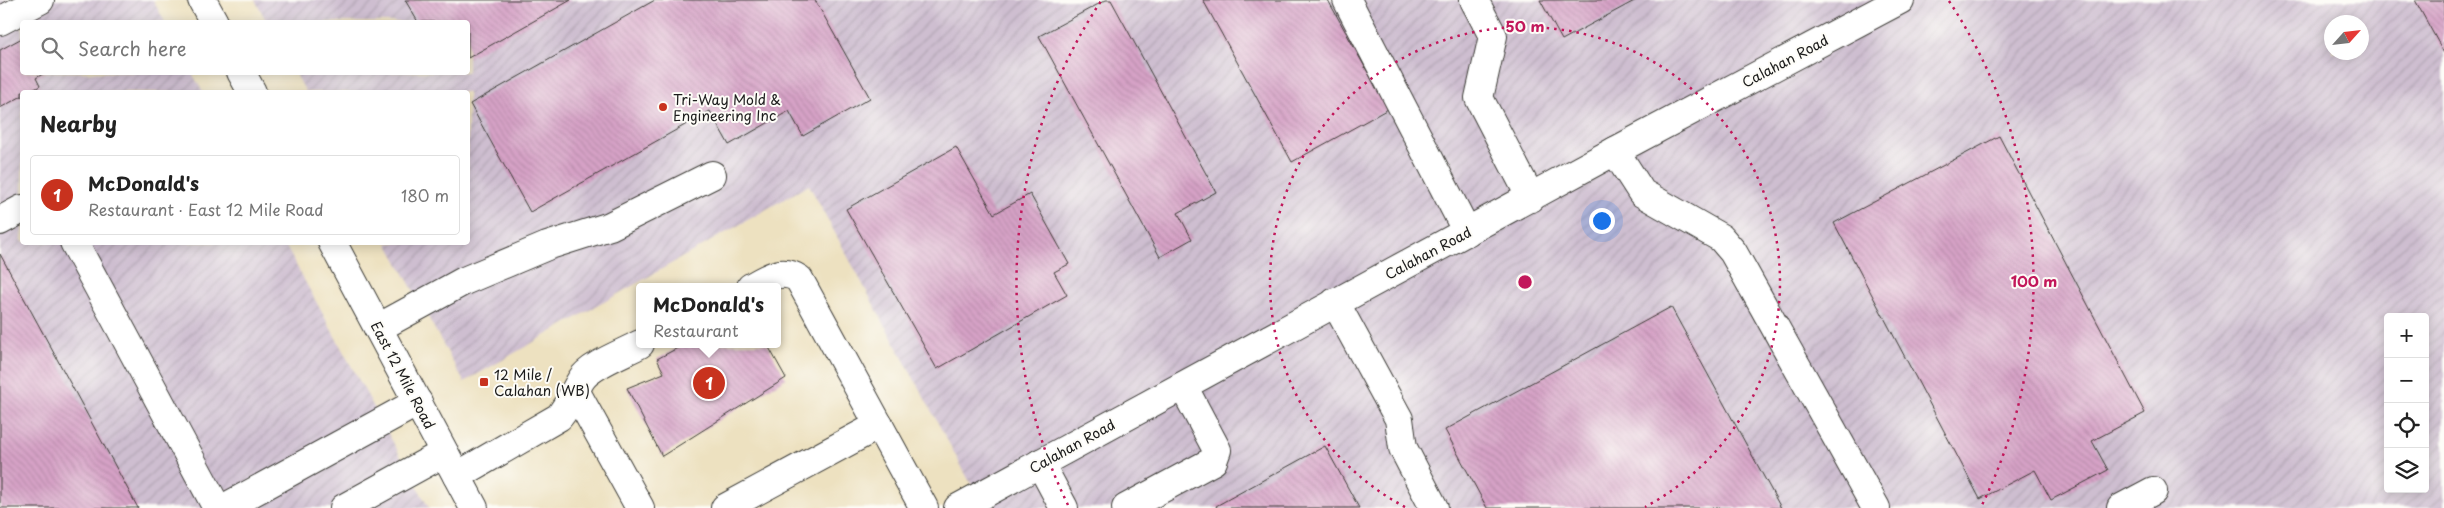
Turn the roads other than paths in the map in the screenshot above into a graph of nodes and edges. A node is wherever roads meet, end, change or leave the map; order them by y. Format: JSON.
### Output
{"nodes":[{"id":1,"x":40,"y":0,"type":"edge"},
{"id":2,"x":202,"y":0,"type":"edge"},
{"id":3,"x":1347,"y":0,"type":"edge"},
{"id":4,"x":1474,"y":0,"type":"edge"},
{"id":5,"x":1900,"y":0,"type":"edge"},
{"id":6,"x":213,"y":20,"type":"edge"},
{"id":7,"x":0,"y":21,"type":"edge"},
{"id":8,"x":1615,"y":151,"type":"junction"},
{"id":9,"x":712,"y":174,"type":"dead end"},
{"id":10,"x":1531,"y":198,"type":"junction"},
{"id":11,"x":20,"y":209,"type":"edge"},
{"id":12,"x":0,"y":221,"type":"edge"},
{"id":13,"x":1467,"y":232,"type":"junction"},
{"id":14,"x":76,"y":245,"type":"edge"},
{"id":15,"x":334,"y":245,"type":"edge"},
{"id":16,"x":759,"y":283,"type":"edge"},
{"id":17,"x":1335,"y":302,"type":"junction"},
{"id":18,"x":378,"y":328,"type":"junction"},
{"id":19,"x":636,"y":346,"type":"edge"},
{"id":20,"x":1183,"y":386,"type":"junction"},
{"id":21,"x":576,"y":392,"type":"junction"},
{"id":22,"x":418,"y":402,"type":"junction"},
{"id":23,"x":879,"y":425,"type":"junction"},
{"id":24,"x":1040,"y":463,"type":"junction"},
{"id":25,"x":451,"y":464,"type":"junction"},
{"id":26,"x":2152,"y":490,"type":"dead end"},
{"id":27,"x":217,"y":508,"type":"edge"},
{"id":28,"x":224,"y":508,"type":"edge"},
{"id":29,"x":344,"y":508,"type":"edge"},
{"id":30,"x":474,"y":508,"type":"edge"},
{"id":31,"x":640,"y":508,"type":"edge"},
{"id":32,"x":725,"y":508,"type":"edge"},
{"id":33,"x":924,"y":508,"type":"edge"},
{"id":34,"x":958,"y":508,"type":"edge"},
{"id":35,"x":1064,"y":508,"type":"edge"},
{"id":36,"x":1126,"y":508,"type":"edge"},
{"id":37,"x":1434,"y":508,"type":"edge"},
{"id":38,"x":1876,"y":508,"type":"edge"},
{"id":39,"x":2120,"y":508,"type":"edge"}],
"edges":[{"from":1,"to":7,"type":"street"},
{"from":2,"to":6,"type":"street"},
{"from":3,"to":13,"type":"street"},
{"from":4,"to":10,"type":"street"},
{"from":5,"to":8,"type":"street","name":"Calahan Road"},
{"from":8,"to":10,"type":"street","name":"Calahan Road"},
{"from":8,"to":38,"type":"street"},
{"from":9,"to":18,"type":"street"},
{"from":10,"to":13,"type":"street","name":"Calahan Road"},
{"from":11,"to":12,"type":"street"},
{"from":13,"to":17,"type":"street","name":"Calahan Road"},
{"from":14,"to":27,"type":"street"},
{"from":15,"to":18,"type":"street","name":"East 12 Mile Road"},
{"from":16,"to":23,"type":"street"},
{"from":17,"to":20,"type":"street","name":"Calahan Road"},
{"from":17,"to":37,"type":"street"},
{"from":18,"to":22,"type":"street","name":"East 12 Mile Road"},
{"from":19,"to":21,"type":"street"},
{"from":20,"to":24,"type":"street","name":"Calahan Road"},
{"from":20,"to":36,"type":"street"},
{"from":21,"to":25,"type":"street"},
{"from":21,"to":31,"type":"street"},
{"from":22,"to":25,"type":"street","name":"East 12 Mile Road"},
{"from":22,"to":28,"type":"street"},
{"from":23,"to":32,"type":"street"},
{"from":23,"to":33,"type":"street"},
{"from":24,"to":34,"type":"street","name":"Calahan Road"},
{"from":24,"to":35,"type":"street"},
{"from":25,"to":29,"type":"street"},
{"from":25,"to":30,"type":"street","name":"East 12 Mile Road"},
{"from":26,"to":39,"type":"street"}]}
